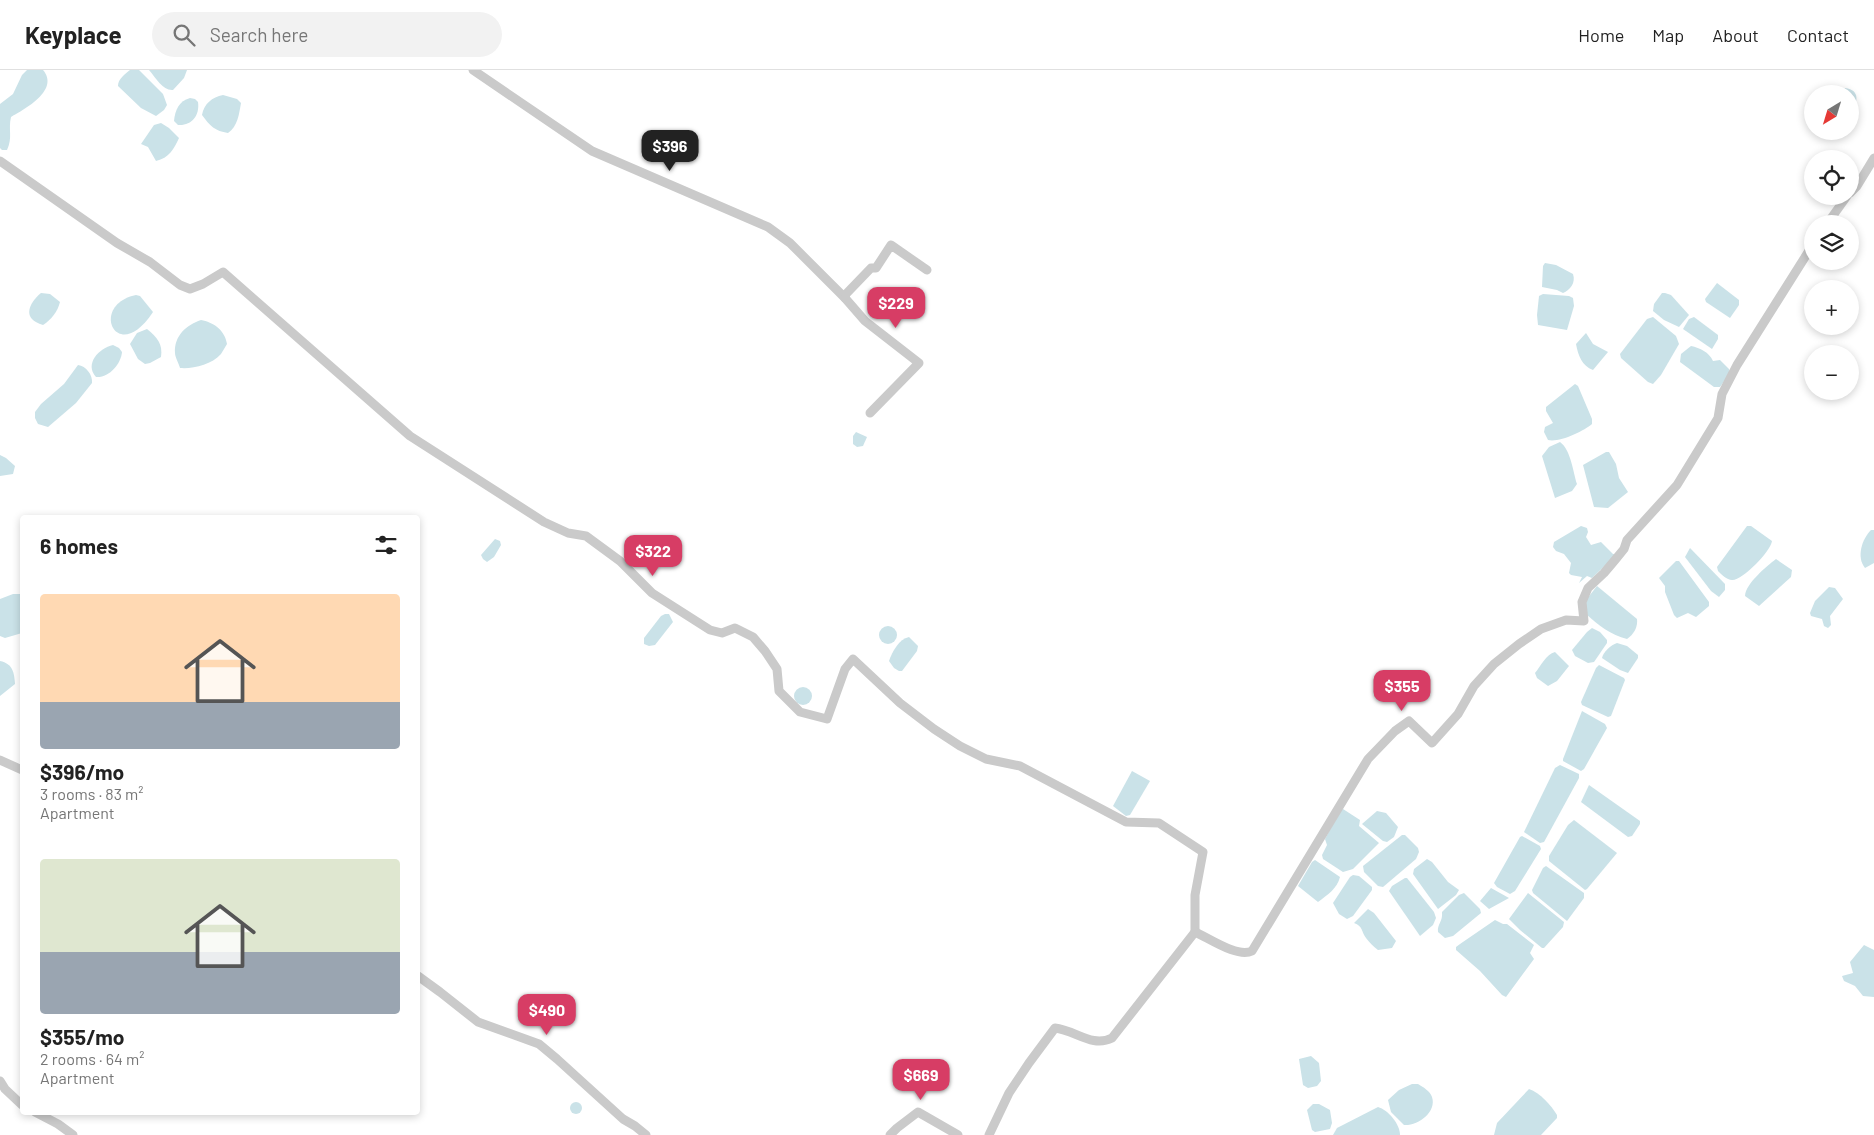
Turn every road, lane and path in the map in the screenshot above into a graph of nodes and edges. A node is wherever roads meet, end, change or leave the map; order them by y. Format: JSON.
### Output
{"nodes":[{"id":1,"x":474,"y":70,"type":"edge"},
{"id":2,"x":1874,"y":158,"type":"edge"},
{"id":3,"x":0,"y":161,"type":"edge"},
{"id":4,"x":1859,"y":183,"type":"edge"},
{"id":5,"x":1804,"y":259,"type":"edge"},
{"id":6,"x":927,"y":270,"type":"dead end"},
{"id":7,"x":845,"y":298,"type":"junction"},
{"id":8,"x":870,"y":413,"type":"dead end"},
{"id":9,"x":0,"y":760,"type":"edge"},
{"id":10,"x":20,"y":769,"type":"edge"},
{"id":11,"x":1195,"y":932,"type":"junction"},
{"id":12,"x":420,"y":977,"type":"edge"},
{"id":13,"x":0,"y":1081,"type":"edge"},
{"id":14,"x":20,"y":1103,"type":"edge"},
{"id":15,"x":41,"y":1115,"type":"edge"},
{"id":16,"x":993,"y":1134,"type":"edge"},
{"id":17,"x":73,"y":1135,"type":"edge"},
{"id":18,"x":646,"y":1135,"type":"edge"},
{"id":19,"x":890,"y":1135,"type":"edge"},
{"id":20,"x":958,"y":1135,"type":"edge"}],
"edges":[{"from":1,"to":7,"type":"street"},
{"from":2,"to":4,"type":"street"},
{"from":3,"to":11,"type":"street"},
{"from":5,"to":11,"type":"street"},
{"from":6,"to":7,"type":"street"},
{"from":7,"to":8,"type":"street"},
{"from":9,"to":10,"type":"street"},
{"from":11,"to":16,"type":"street"},
{"from":12,"to":18,"type":"street"},
{"from":13,"to":14,"type":"street"},
{"from":15,"to":17,"type":"street"},
{"from":19,"to":20,"type":"street"}]}
